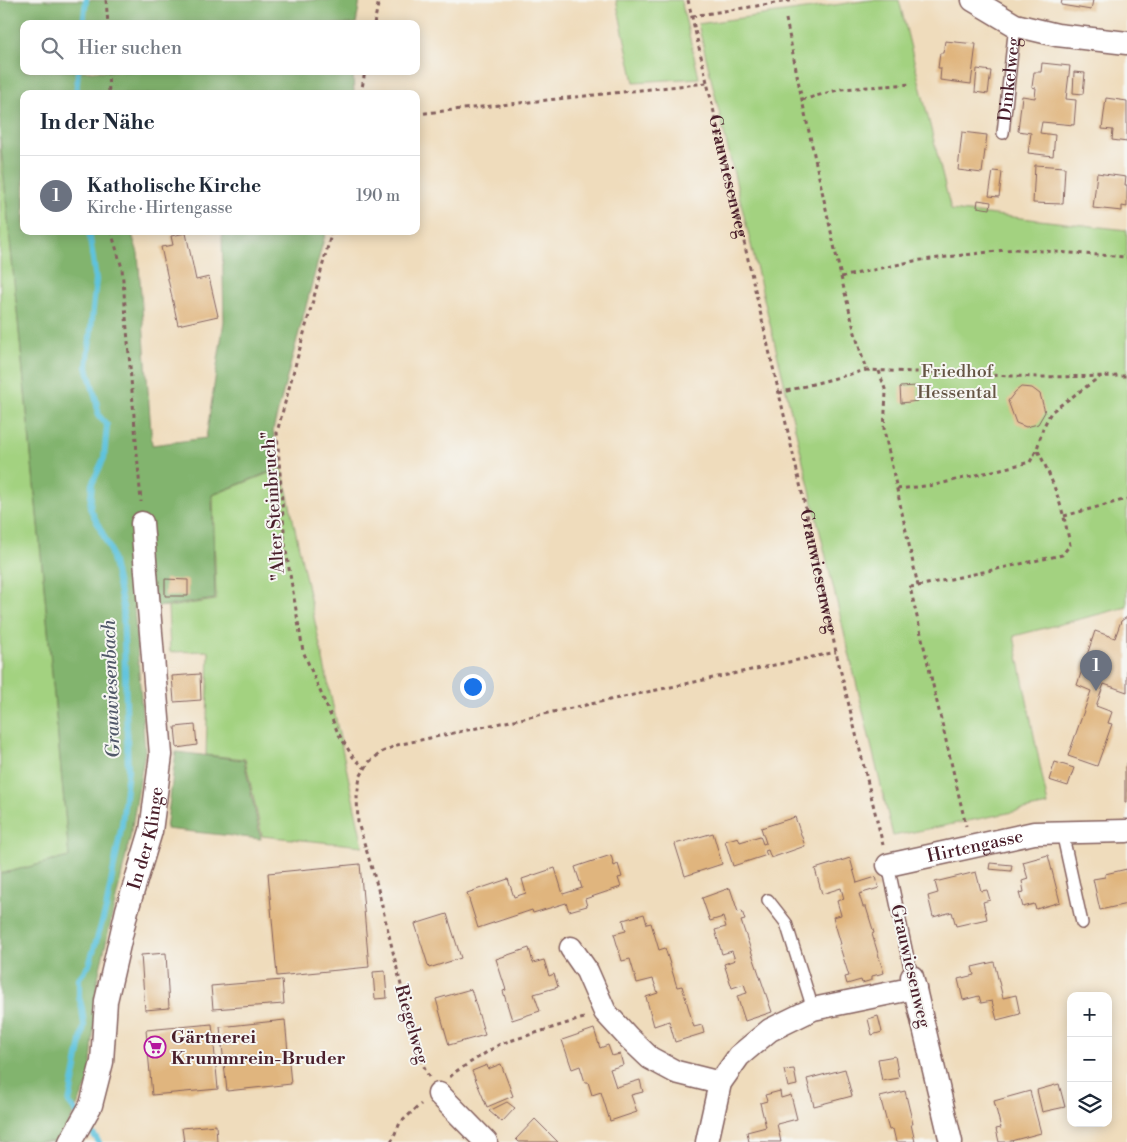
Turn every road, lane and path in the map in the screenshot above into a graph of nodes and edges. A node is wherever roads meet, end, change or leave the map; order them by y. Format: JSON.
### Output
{"nodes":[{"id":1,"x":106,"y":0,"type":"edge"},
{"id":2,"x":378,"y":0,"type":"edge"},
{"id":3,"x":688,"y":0,"type":"edge"},
{"id":4,"x":795,"y":0,"type":"edge"},
{"id":5,"x":973,"y":0,"type":"edge"},
{"id":6,"x":692,"y":16,"type":"junction"},
{"id":7,"x":786,"y":19,"type":"dead end"},
{"id":8,"x":108,"y":20,"type":"edge"},
{"id":9,"x":375,"y":20,"type":"edge"},
{"id":10,"x":1015,"y":25,"type":"junction"},
{"id":11,"x":1127,"y":43,"type":"edge"},
{"id":12,"x":108,"y":75,"type":"edge"},
{"id":13,"x":364,"y":75,"type":"edge"},
{"id":14,"x":708,"y":83,"type":"junction"},
{"id":15,"x":912,"y":84,"type":"dead end"},
{"id":16,"x":109,"y":90,"type":"edge"},
{"id":17,"x":361,"y":90,"type":"edge"},
{"id":18,"x":802,"y":100,"type":"junction"},
{"id":19,"x":420,"y":114,"type":"edge"},
{"id":20,"x":1003,"y":133,"type":"dead end"},
{"id":21,"x":112,"y":235,"type":"edge"},
{"id":22,"x":331,"y":235,"type":"edge"},
{"id":23,"x":1127,"y":257,"type":"edge"},
{"id":24,"x":841,"y":277,"type":"junction"},
{"id":25,"x":866,"y":370,"type":"junction"},
{"id":26,"x":879,"y":371,"type":"junction"},
{"id":27,"x":1101,"y":376,"type":"junction"},
{"id":28,"x":1127,"y":376,"type":"edge"},
{"id":29,"x":779,"y":393,"type":"junction"},
{"id":30,"x":1037,"y":449,"type":"junction"},
{"id":31,"x":897,"y":489,"type":"junction"},
{"id":32,"x":1127,"y":499,"type":"edge"},
{"id":33,"x":1064,"y":516,"type":"junction"},
{"id":34,"x":142,"y":523,"type":"joint"},
{"id":35,"x":918,"y":586,"type":"junction"},
{"id":36,"x":836,"y":652,"type":"junction"},
{"id":37,"x":365,"y":768,"type":"junction"},
{"id":38,"x":1127,"y":831,"type":"edge"},
{"id":39,"x":1062,"y":832,"type":"junction"},
{"id":40,"x":970,"y":847,"type":"junction"},
{"id":41,"x":888,"y":865,"type":"junction"},
{"id":42,"x":768,"y":900,"type":"dead end"},
{"id":43,"x":1082,"y":923,"type":"dead end"},
{"id":44,"x":571,"y":948,"type":"dead end"},
{"id":45,"x":914,"y":982,"type":"junction"},
{"id":46,"x":813,"y":1009,"type":"junction"},
{"id":47,"x":605,"y":1012,"type":"junction"},
{"id":48,"x":720,"y":1083,"type":"junction"},
{"id":49,"x":438,"y":1094,"type":"junction"},
{"id":50,"x":70,"y":1142,"type":"edge"},
{"id":51,"x":391,"y":1142,"type":"edge"},
{"id":52,"x":486,"y":1142,"type":"edge"},
{"id":53,"x":707,"y":1142,"type":"edge"},
{"id":54,"x":952,"y":1142,"type":"edge"}],
"edges":[{"from":1,"to":8,"type":"path"},
{"from":2,"to":9,"type":"path"},
{"from":3,"to":6,"type":"path","name":"Grauwiesenweg"},
{"from":4,"to":6,"type":"path"},
{"from":5,"to":10,"type":"street","name":"Dinkelweg"},
{"from":6,"to":14,"type":"path","name":"Grauwiesenweg"},
{"from":7,"to":18,"type":"path"},
{"from":10,"to":11,"type":"street","name":"Dinkelweg"},
{"from":10,"to":20,"type":"lane","name":"Dinkelweg"},
{"from":12,"to":16,"type":"path"},
{"from":13,"to":17,"type":"path"},
{"from":14,"to":19,"type":"path"},
{"from":14,"to":29,"type":"path","name":"Grauwiesenweg"},
{"from":15,"to":18,"type":"path"},
{"from":18,"to":24,"type":"path"},
{"from":21,"to":34,"type":"path"},
{"from":22,"to":37,"type":"path","name":"\"Alter Steinbruch\""},
{"from":23,"to":24,"type":"path"},
{"from":24,"to":25,"type":"path"},
{"from":25,"to":26,"type":"path"},
{"from":25,"to":29,"type":"path"},
{"from":26,"to":27,"type":"path"},
{"from":26,"to":31,"type":"path"},
{"from":27,"to":28,"type":"path"},
{"from":27,"to":30,"type":"path"},
{"from":29,"to":36,"type":"path","name":"Grauwiesenweg"},
{"from":30,"to":31,"type":"path"},
{"from":30,"to":33,"type":"path"},
{"from":31,"to":35,"type":"path"},
{"from":32,"to":33,"type":"path"},
{"from":33,"to":35,"type":"path"},
{"from":34,"to":50,"type":"street","name":"In der Klinge"},
{"from":35,"to":40,"type":"path"},
{"from":36,"to":37,"type":"path"},
{"from":36,"to":41,"type":"path","name":"Grauwiesenweg"},
{"from":37,"to":49,"type":"path","name":"Riegelweg"},
{"from":38,"to":39,"type":"street","name":"Hirtengasse"},
{"from":39,"to":40,"type":"street","name":"Hirtengasse"},
{"from":39,"to":43,"type":"lane"},
{"from":40,"to":41,"type":"street","name":"Hirtengasse"},
{"from":41,"to":45,"type":"lane","name":"Grauwiesenweg"},
{"from":42,"to":46,"type":"lane"},
{"from":44,"to":47,"type":"street"},
{"from":45,"to":46,"type":"street"},
{"from":45,"to":54,"type":"street","name":"Grauwiesenweg"},
{"from":46,"to":48,"type":"street"},
{"from":47,"to":48,"type":"street"},
{"from":47,"to":49,"type":"path"},
{"from":48,"to":53,"type":"street"},
{"from":49,"to":51,"type":"path"},
{"from":49,"to":52,"type":"street"}]}
